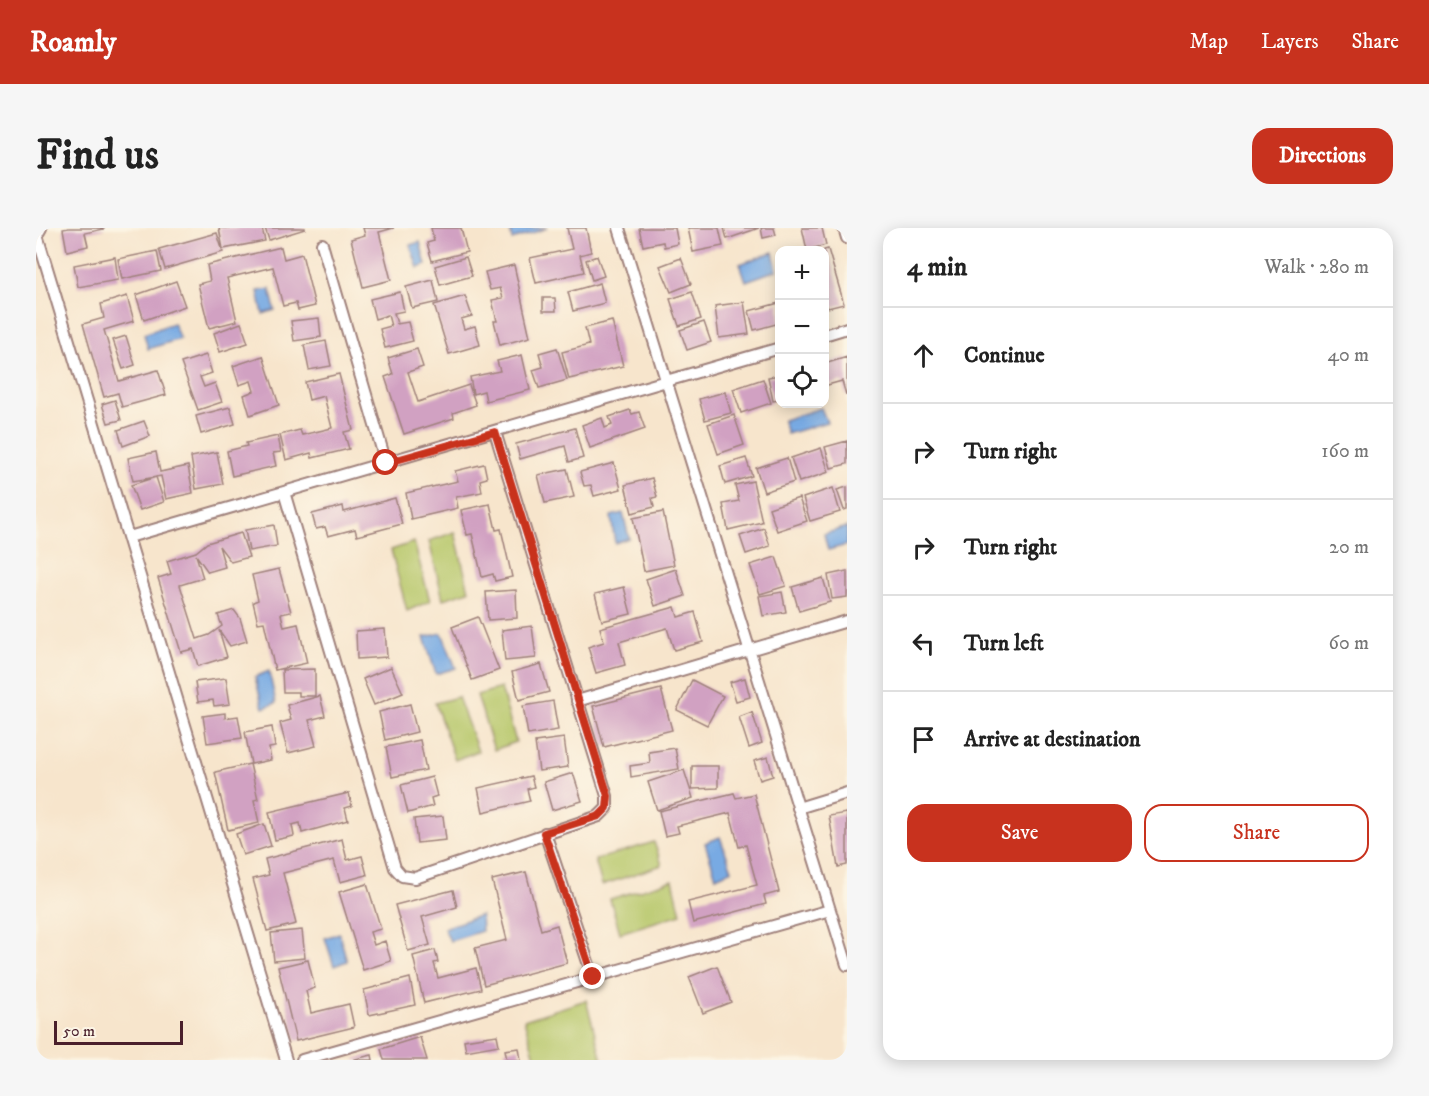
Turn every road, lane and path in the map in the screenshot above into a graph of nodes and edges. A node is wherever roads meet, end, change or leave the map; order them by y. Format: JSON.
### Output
{"nodes":[{"id":1,"x":40,"y":228,"type":"edge"},
{"id":2,"x":619,"y":228,"type":"edge"},
{"id":3,"x":844,"y":228,"type":"edge"},
{"id":4,"x":847,"y":238,"type":"edge"},
{"id":5,"x":322,"y":244,"type":"dead end"},
{"id":6,"x":847,"y":328,"type":"edge"},
{"id":7,"x":829,"y":334,"type":"edge"},
{"id":8,"x":775,"y":349,"type":"edge"},
{"id":9,"x":666,"y":382,"type":"junction"},
{"id":10,"x":495,"y":432,"type":"junction"},
{"id":11,"x":386,"y":463,"type":"junction"},
{"id":12,"x":284,"y":492,"type":"junction"},
{"id":13,"x":129,"y":537,"type":"junction"},
{"id":14,"x":847,"y":621,"type":"edge"},
{"id":15,"x":750,"y":651,"type":"junction"},
{"id":16,"x":577,"y":701,"type":"junction"},
{"id":17,"x":847,"y":793,"type":"edge"},
{"id":18,"x":798,"y":808,"type":"junction"},
{"id":19,"x":544,"y":833,"type":"junction"},
{"id":20,"x":830,"y":910,"type":"junction"},
{"id":21,"x":847,"y":965,"type":"edge"},
{"id":22,"x":593,"y":977,"type":"junction"},
{"id":23,"x":286,"y":1060,"type":"edge"},
{"id":24,"x":302,"y":1060,"type":"edge"}],
"edges":[{"from":1,"to":13,"type":"lane"},
{"from":2,"to":9,"type":"lane"},
{"from":3,"to":4,"type":"lane"},
{"from":5,"to":11,"type":"lane"},
{"from":6,"to":7,"type":"lane"},
{"from":8,"to":9,"type":"lane"},
{"from":9,"to":10,"type":"lane"},
{"from":9,"to":15,"type":"lane"},
{"from":10,"to":11,"type":"lane"},
{"from":10,"to":16,"type":"lane"},
{"from":11,"to":12,"type":"lane"},
{"from":12,"to":13,"type":"lane"},
{"from":12,"to":19,"type":"lane"},
{"from":13,"to":23,"type":"lane"},
{"from":14,"to":15,"type":"lane"},
{"from":15,"to":16,"type":"lane"},
{"from":15,"to":18,"type":"lane"},
{"from":16,"to":19,"type":"lane"},
{"from":17,"to":18,"type":"lane"},
{"from":18,"to":20,"type":"lane"},
{"from":19,"to":22,"type":"lane"},
{"from":20,"to":21,"type":"lane"},
{"from":20,"to":22,"type":"lane"},
{"from":22,"to":24,"type":"lane"}]}
